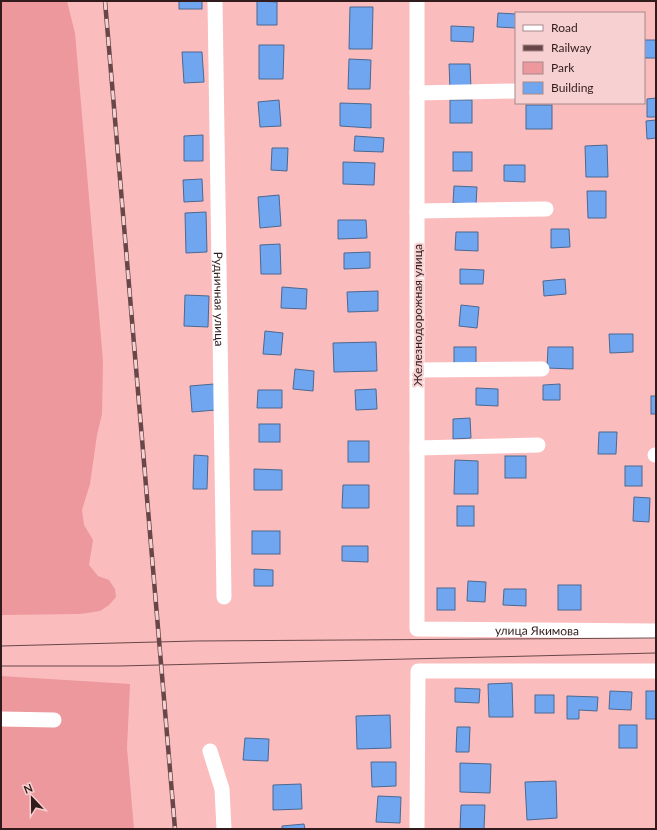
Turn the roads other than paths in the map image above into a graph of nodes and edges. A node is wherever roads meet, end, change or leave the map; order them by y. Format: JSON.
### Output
{"nodes":[{"id":1,"x":215,"y":1,"type":"edge"},
{"id":2,"x":417,"y":1,"type":"edge"},
{"id":3,"x":515,"y":91,"type":"edge"},
{"id":4,"x":417,"y":93,"type":"junction"},
{"id":5,"x":546,"y":208,"type":"dead end"},
{"id":6,"x":417,"y":211,"type":"junction"},
{"id":7,"x":542,"y":368,"type":"dead end"},
{"id":8,"x":417,"y":370,"type":"junction"},
{"id":9,"x":538,"y":445,"type":"dead end"},
{"id":10,"x":417,"y":448,"type":"junction"},
{"id":11,"x":224,"y":597,"type":"dead end"},
{"id":12,"x":417,"y":629,"type":"joint"},
{"id":13,"x":656,"y":631,"type":"edge"},
{"id":14,"x":656,"y":671,"type":"edge"},
{"id":15,"x":1,"y":720,"type":"edge"},
{"id":16,"x":54,"y":720,"type":"dead end"},
{"id":17,"x":210,"y":750,"type":"dead end"},
{"id":18,"x":224,"y":829,"type":"edge"},
{"id":19,"x":417,"y":829,"type":"edge"}],
"edges":[{"from":1,"to":11,"type":"street","name":"Рудничная улица"},
{"from":2,"to":4,"type":"street","name":"Железнодорожная улица"},
{"from":3,"to":4,"type":"street"},
{"from":4,"to":6,"type":"street","name":"Железнодорожная улица"},
{"from":5,"to":6,"type":"street"},
{"from":6,"to":8,"type":"street","name":"Железнодорожная улица"},
{"from":7,"to":8,"type":"street"},
{"from":8,"to":10,"type":"street","name":"Железнодорожная улица"},
{"from":9,"to":10,"type":"street"},
{"from":10,"to":12,"type":"street","name":"Железнодорожная улица"},
{"from":12,"to":13,"type":"street","name":"улица Якимова"},
{"from":14,"to":19,"type":"street"},
{"from":15,"to":16,"type":"street"},
{"from":17,"to":18,"type":"street"}]}
